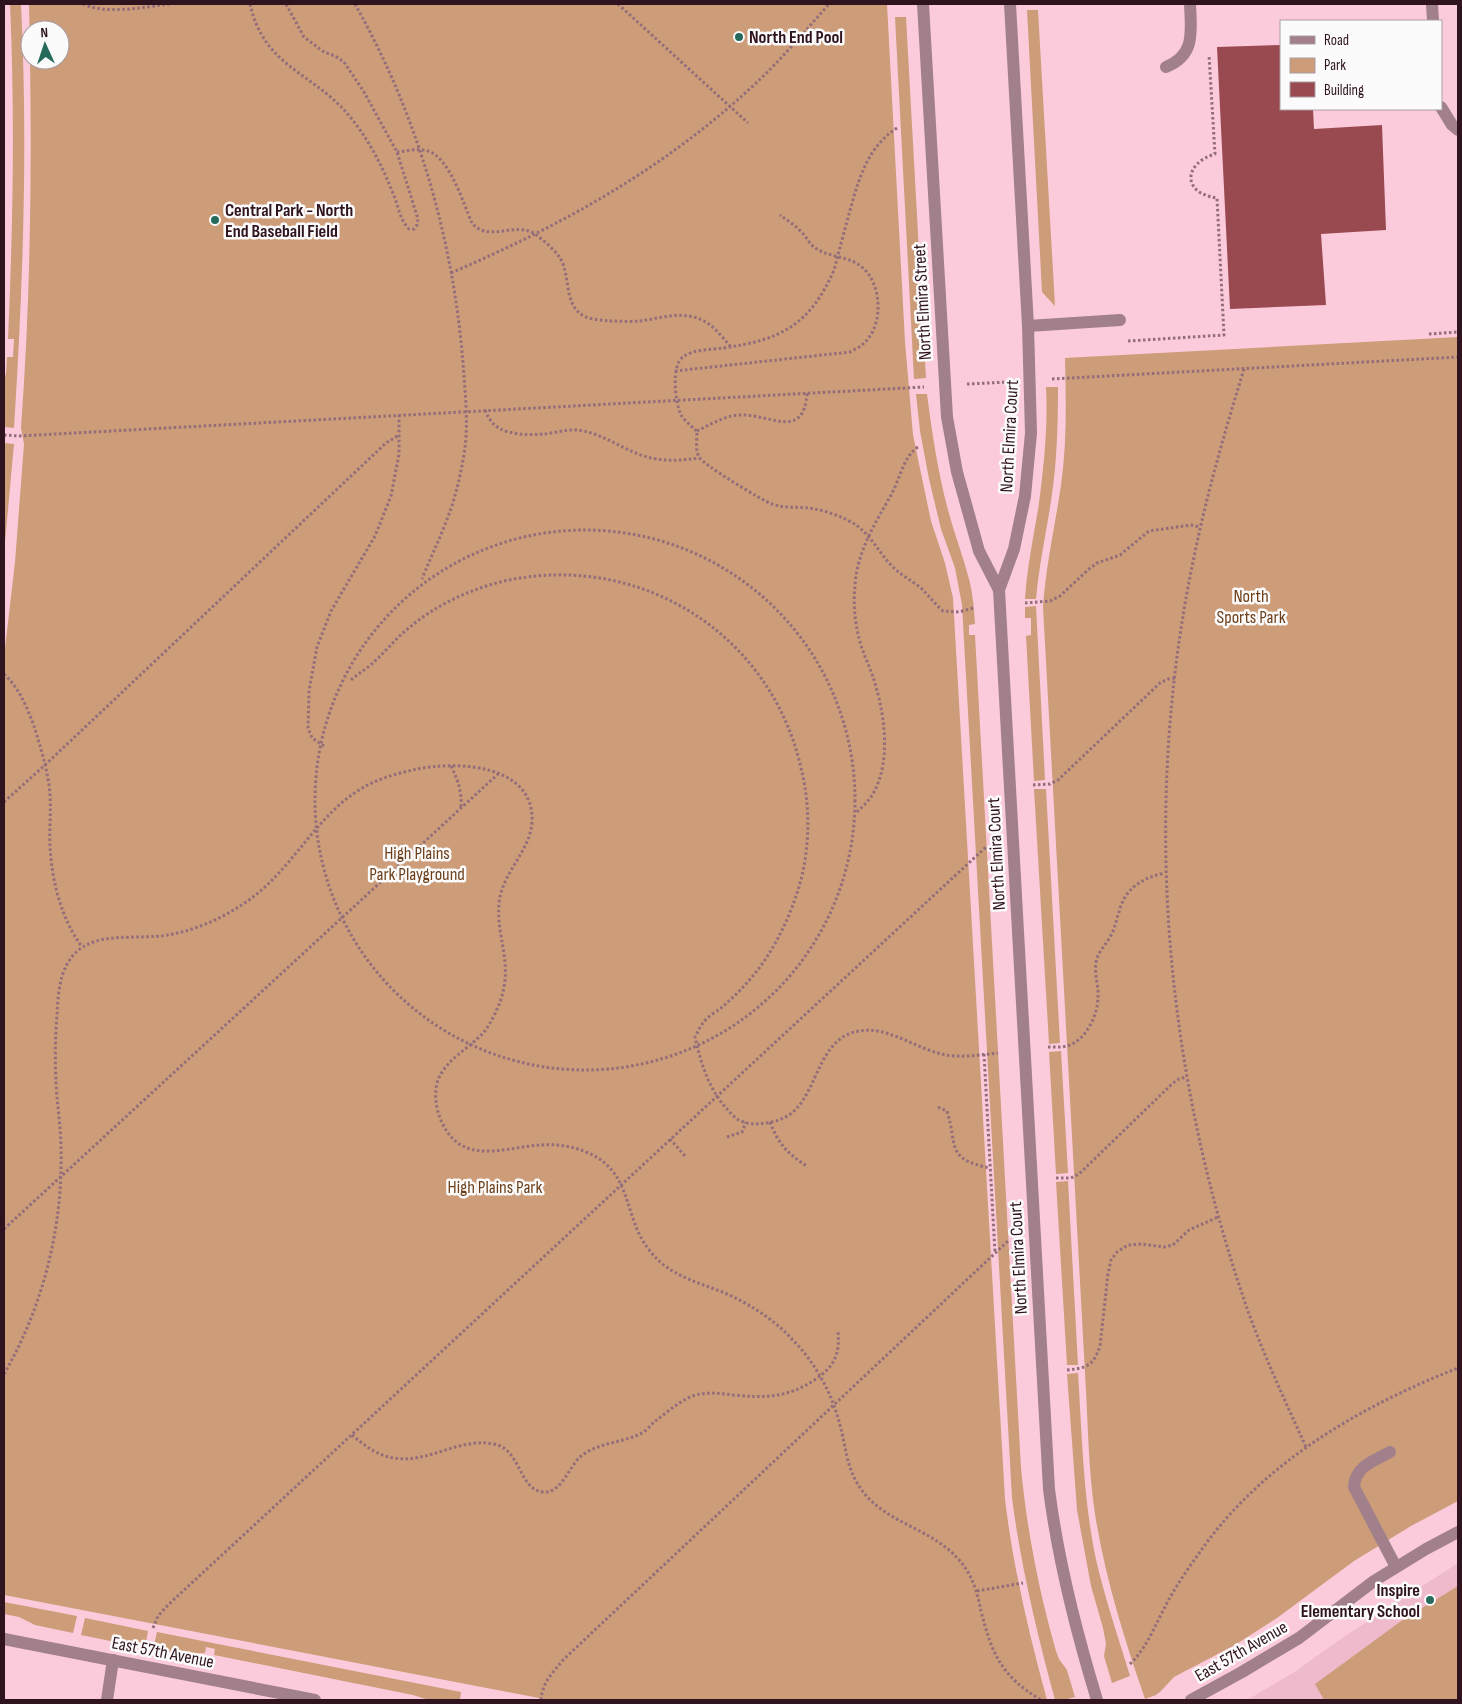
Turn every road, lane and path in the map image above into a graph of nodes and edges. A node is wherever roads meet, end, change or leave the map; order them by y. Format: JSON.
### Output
{"nodes":[{"id":1,"x":84,"y":4,"type":"edge"},
{"id":2,"x":170,"y":4,"type":"edge"},
{"id":3,"x":250,"y":4,"type":"edge"},
{"id":4,"x":286,"y":4,"type":"edge"},
{"id":5,"x":355,"y":4,"type":"edge"},
{"id":6,"x":618,"y":4,"type":"edge"},
{"id":7,"x":829,"y":4,"type":"edge"},
{"id":8,"x":923,"y":4,"type":"edge"},
{"id":9,"x":1010,"y":4,"type":"edge"},
{"id":10,"x":1190,"y":4,"type":"edge"},
{"id":11,"x":1432,"y":4,"type":"edge"},
{"id":12,"x":1433,"y":20,"type":"edge"},
{"id":13,"x":1211,"y":48,"type":"dead end"},
{"id":14,"x":1166,"y":67,"type":"dead end"},
{"id":15,"x":730,"y":106,"type":"junction"},
{"id":16,"x":1442,"y":109,"type":"edge"},
{"id":17,"x":748,"y":123,"type":"dead end"},
{"id":18,"x":897,"y":128,"type":"dead end"},
{"id":19,"x":1458,"y":130,"type":"edge"},
{"id":20,"x":419,"y":150,"type":"junction"},
{"id":21,"x":397,"y":152,"type":"junction"},
{"id":22,"x":780,"y":215,"type":"dead end"},
{"id":23,"x":536,"y":235,"type":"junction"},
{"id":24,"x":838,"y":256,"type":"junction"},
{"id":25,"x":451,"y":273,"type":"junction"},
{"id":26,"x":1120,"y":320,"type":"dead end"},
{"id":27,"x":1028,"y":326,"type":"junction"},
{"id":28,"x":1458,"y":332,"type":"edge"},
{"id":29,"x":1429,"y":334,"type":"dead end"},
{"id":30,"x":1128,"y":341,"type":"dead end"},
{"id":31,"x":731,"y":347,"type":"junction"},
{"id":32,"x":1458,"y":357,"type":"edge"},
{"id":33,"x":1244,"y":369,"type":"junction"},
{"id":34,"x":675,"y":371,"type":"junction"},
{"id":35,"x":1046,"y":380,"type":"dead end"},
{"id":36,"x":1014,"y":382,"type":"dead end"},
{"id":37,"x":959,"y":385,"type":"dead end"},
{"id":38,"x":928,"y":386,"type":"dead end"},
{"id":39,"x":807,"y":393,"type":"junction"},
{"id":40,"x":677,"y":400,"type":"junction"},
{"id":41,"x":485,"y":410,"type":"junction"},
{"id":42,"x":466,"y":412,"type":"junction"},
{"id":43,"x":400,"y":415,"type":"junction"},
{"id":44,"x":697,"y":431,"type":"junction"},
{"id":45,"x":4,"y":435,"type":"edge"},
{"id":46,"x":399,"y":435,"type":"junction"},
{"id":47,"x":918,"y":446,"type":"dead end"},
{"id":48,"x":699,"y":458,"type":"junction"},
{"id":49,"x":1200,"y":527,"type":"junction"},
{"id":50,"x":868,"y":535,"type":"junction"},
{"id":51,"x":422,"y":580,"type":"junction"},
{"id":52,"x":999,"y":590,"type":"junction"},
{"id":53,"x":1025,"y":603,"type":"dead end"},
{"id":54,"x":974,"y":608,"type":"dead end"},
{"id":55,"x":4,"y":674,"type":"edge"},
{"id":56,"x":1175,"y":678,"type":"junction"},
{"id":57,"x":350,"y":680,"type":"junction"},
{"id":58,"x":347,"y":687,"type":"dead end"},
{"id":59,"x":332,"y":722,"type":"dead end"},
{"id":60,"x":324,"y":746,"type":"junction"},
{"id":61,"x":45,"y":765,"type":"junction"},
{"id":62,"x":450,"y":766,"type":"junction"},
{"id":63,"x":498,"y":773,"type":"junction"},
{"id":64,"x":1033,"y":785,"type":"dead end"},
{"id":65,"x":4,"y":802,"type":"edge"},
{"id":66,"x":461,"y":807,"type":"junction"},
{"id":67,"x":856,"y":812,"type":"junction"},
{"id":68,"x":317,"y":828,"type":"junction"},
{"id":69,"x":986,"y":848,"type":"dead end"},
{"id":70,"x":1165,"y":873,"type":"junction"},
{"id":71,"x":328,"y":898,"type":"dead end"},
{"id":72,"x":334,"y":913,"type":"dead end"},
{"id":73,"x":338,"y":921,"type":"junction"},
{"id":74,"x":341,"y":929,"type":"dead end"},
{"id":75,"x":82,"y":947,"type":"junction"},
{"id":76,"x":695,"y":1037,"type":"junction"},
{"id":77,"x":450,"y":1040,"type":"dead end"},
{"id":78,"x":686,"y":1040,"type":"dead end"},
{"id":79,"x":468,"y":1047,"type":"junction"},
{"id":80,"x":1048,"y":1048,"type":"dead end"},
{"id":81,"x":998,"y":1053,"type":"dead end"},
{"id":82,"x":984,"y":1054,"type":"junction"},
{"id":83,"x":578,"y":1066,"type":"dead end"},
{"id":84,"x":1186,"y":1076,"type":"junction"},
{"id":85,"x":717,"y":1095,"type":"junction"},
{"id":86,"x":938,"y":1107,"type":"dead end"},
{"id":87,"x":746,"y":1122,"type":"junction"},
{"id":88,"x":770,"y":1122,"type":"junction"},
{"id":89,"x":727,"y":1137,"type":"dead end"},
{"id":90,"x":670,"y":1139,"type":"junction"},
{"id":91,"x":686,"y":1156,"type":"dead end"},
{"id":92,"x":808,"y":1167,"type":"dead end"},
{"id":93,"x":990,"y":1168,"type":"junction"},
{"id":94,"x":61,"y":1177,"type":"junction"},
{"id":95,"x":1056,"y":1178,"type":"dead end"},
{"id":96,"x":622,"y":1184,"type":"junction"},
{"id":97,"x":1218,"y":1217,"type":"junction"},
{"id":98,"x":4,"y":1229,"type":"edge"},
{"id":99,"x":1008,"y":1241,"type":"dead end"},
{"id":100,"x":995,"y":1253,"type":"junction"},
{"id":101,"x":838,"y":1331,"type":"dead end"},
{"id":102,"x":1458,"y":1368,"type":"edge"},
{"id":103,"x":1067,"y":1370,"type":"dead end"},
{"id":104,"x":4,"y":1374,"type":"edge"},
{"id":105,"x":820,"y":1376,"type":"junction"},
{"id":106,"x":834,"y":1404,"type":"junction"},
{"id":107,"x":352,"y":1434,"type":"junction"},
{"id":108,"x":1306,"y":1447,"type":"junction"},
{"id":109,"x":1390,"y":1452,"type":"dead end"},
{"id":110,"x":1458,"y":1532,"type":"edge"},
{"id":111,"x":1396,"y":1567,"type":"junction"},
{"id":112,"x":1023,"y":1583,"type":"dead end"},
{"id":113,"x":976,"y":1591,"type":"junction"},
{"id":114,"x":153,"y":1628,"type":"dead end"},
{"id":115,"x":4,"y":1639,"type":"edge"},
{"id":116,"x":113,"y":1660,"type":"junction"},
{"id":117,"x":1130,"y":1664,"type":"dead end"},
{"id":118,"x":107,"y":1700,"type":"edge"},
{"id":119,"x":315,"y":1700,"type":"edge"},
{"id":120,"x":541,"y":1700,"type":"edge"},
{"id":121,"x":1041,"y":1700,"type":"edge"},
{"id":122,"x":1097,"y":1700,"type":"edge"},
{"id":123,"x":1191,"y":1700,"type":"edge"}],
"edges":[{"from":1,"to":2,"type":"path"},
{"from":3,"to":21,"type":"path"},
{"from":4,"to":21,"type":"path"},
{"from":5,"to":20,"type":"path"},
{"from":6,"to":15,"type":"path"},
{"from":7,"to":15,"type":"path"},
{"from":8,"to":52,"type":"street","name":"North Elmira Street"},
{"from":9,"to":27,"type":"street","name":"North Elmira Court"},
{"from":10,"to":14,"type":"street"},
{"from":11,"to":12,"type":"street"},
{"from":13,"to":30,"type":"path"},
{"from":15,"to":17,"type":"path"},
{"from":15,"to":23,"type":"path"},
{"from":16,"to":19,"type":"street"},
{"from":18,"to":24,"type":"path"},
{"from":20,"to":21,"type":"path"},
{"from":20,"to":23,"type":"path"},
{"from":20,"to":25,"type":"path"},
{"from":22,"to":24,"type":"path"},
{"from":23,"to":25,"type":"path"},
{"from":23,"to":31,"type":"path"},
{"from":24,"to":31,"type":"path"},
{"from":24,"to":34,"type":"path"},
{"from":25,"to":42,"type":"path"},
{"from":26,"to":27,"type":"street"},
{"from":27,"to":52,"type":"street","name":"North Elmira Court"},
{"from":28,"to":29,"type":"path"},
{"from":31,"to":34,"type":"path"},
{"from":32,"to":33,"type":"path"},
{"from":33,"to":35,"type":"path"},
{"from":33,"to":49,"type":"path"},
{"from":34,"to":40,"type":"path"},
{"from":36,"to":37,"type":"path"},
{"from":38,"to":39,"type":"path"},
{"from":39,"to":40,"type":"path"},
{"from":39,"to":44,"type":"path"},
{"from":40,"to":41,"type":"path"},
{"from":40,"to":44,"type":"path"},
{"from":41,"to":42,"type":"path"},
{"from":41,"to":48,"type":"path"},
{"from":42,"to":43,"type":"path"},
{"from":42,"to":51,"type":"path"},
{"from":43,"to":45,"type":"path"},
{"from":43,"to":46,"type":"path"},
{"from":44,"to":48,"type":"path"},
{"from":46,"to":60,"type":"path"},
{"from":46,"to":61,"type":"path"},
{"from":47,"to":50,"type":"path"},
{"from":48,"to":50,"type":"path"},
{"from":49,"to":53,"type":"path"},
{"from":49,"to":56,"type":"path"},
{"from":50,"to":54,"type":"path"},
{"from":50,"to":67,"type":"path"},
{"from":51,"to":57,"type":"path"},
{"from":51,"to":67,"type":"path"},
{"from":52,"to":122,"type":"street","name":"North Elmira Court"},
{"from":55,"to":61,"type":"path"},
{"from":56,"to":64,"type":"path"},
{"from":56,"to":70,"type":"path"},
{"from":57,"to":58,"type":"path"},
{"from":57,"to":76,"type":"path"},
{"from":59,"to":60,"type":"path"},
{"from":60,"to":68,"type":"path"},
{"from":61,"to":65,"type":"path"},
{"from":61,"to":75,"type":"path"},
{"from":62,"to":63,"type":"path"},
{"from":62,"to":66,"type":"path"},
{"from":62,"to":68,"type":"path"},
{"from":63,"to":66,"type":"path"},
{"from":63,"to":79,"type":"path"},
{"from":66,"to":73,"type":"path"},
{"from":67,"to":76,"type":"path"},
{"from":68,"to":71,"type":"path"},
{"from":68,"to":75,"type":"path"},
{"from":69,"to":85,"type":"path"},
{"from":70,"to":80,"type":"path"},
{"from":70,"to":84,"type":"path"},
{"from":72,"to":73,"type":"path"},
{"from":73,"to":74,"type":"path"},
{"from":73,"to":94,"type":"path"},
{"from":75,"to":94,"type":"path"},
{"from":76,"to":78,"type":"path"},
{"from":76,"to":85,"type":"path"},
{"from":77,"to":79,"type":"path"},
{"from":79,"to":83,"type":"path"},
{"from":79,"to":96,"type":"path"},
{"from":81,"to":82,"type":"path"},
{"from":82,"to":88,"type":"path"},
{"from":82,"to":93,"type":"path"},
{"from":84,"to":95,"type":"path"},
{"from":84,"to":97,"type":"path"},
{"from":85,"to":87,"type":"path"},
{"from":85,"to":90,"type":"path"},
{"from":86,"to":93,"type":"path"},
{"from":87,"to":88,"type":"path"},
{"from":87,"to":89,"type":"path"},
{"from":88,"to":92,"type":"path"},
{"from":90,"to":91,"type":"path"},
{"from":90,"to":96,"type":"path"},
{"from":93,"to":100,"type":"path"},
{"from":94,"to":98,"type":"path"},
{"from":94,"to":104,"type":"path"},
{"from":96,"to":105,"type":"path"},
{"from":96,"to":107,"type":"path"},
{"from":97,"to":103,"type":"path"},
{"from":97,"to":108,"type":"path"},
{"from":99,"to":100,"type":"path"},
{"from":100,"to":106,"type":"path"},
{"from":101,"to":105,"type":"path"},
{"from":102,"to":108,"type":"path"},
{"from":105,"to":106,"type":"path"},
{"from":105,"to":107,"type":"path"},
{"from":106,"to":113,"type":"path"},
{"from":106,"to":120,"type":"path"},
{"from":107,"to":114,"type":"path"},
{"from":108,"to":117,"type":"path"},
{"from":109,"to":111,"type":"street"},
{"from":110,"to":111,"type":"street","name":"East 57th Avenue"},
{"from":111,"to":123,"type":"street","name":"East 57th Avenue"},
{"from":112,"to":113,"type":"path"},
{"from":113,"to":121,"type":"path"},
{"from":115,"to":116,"type":"street","name":"East 57th Avenue"},
{"from":116,"to":118,"type":"street"},
{"from":116,"to":119,"type":"street","name":"East 57th Avenue"}]}
